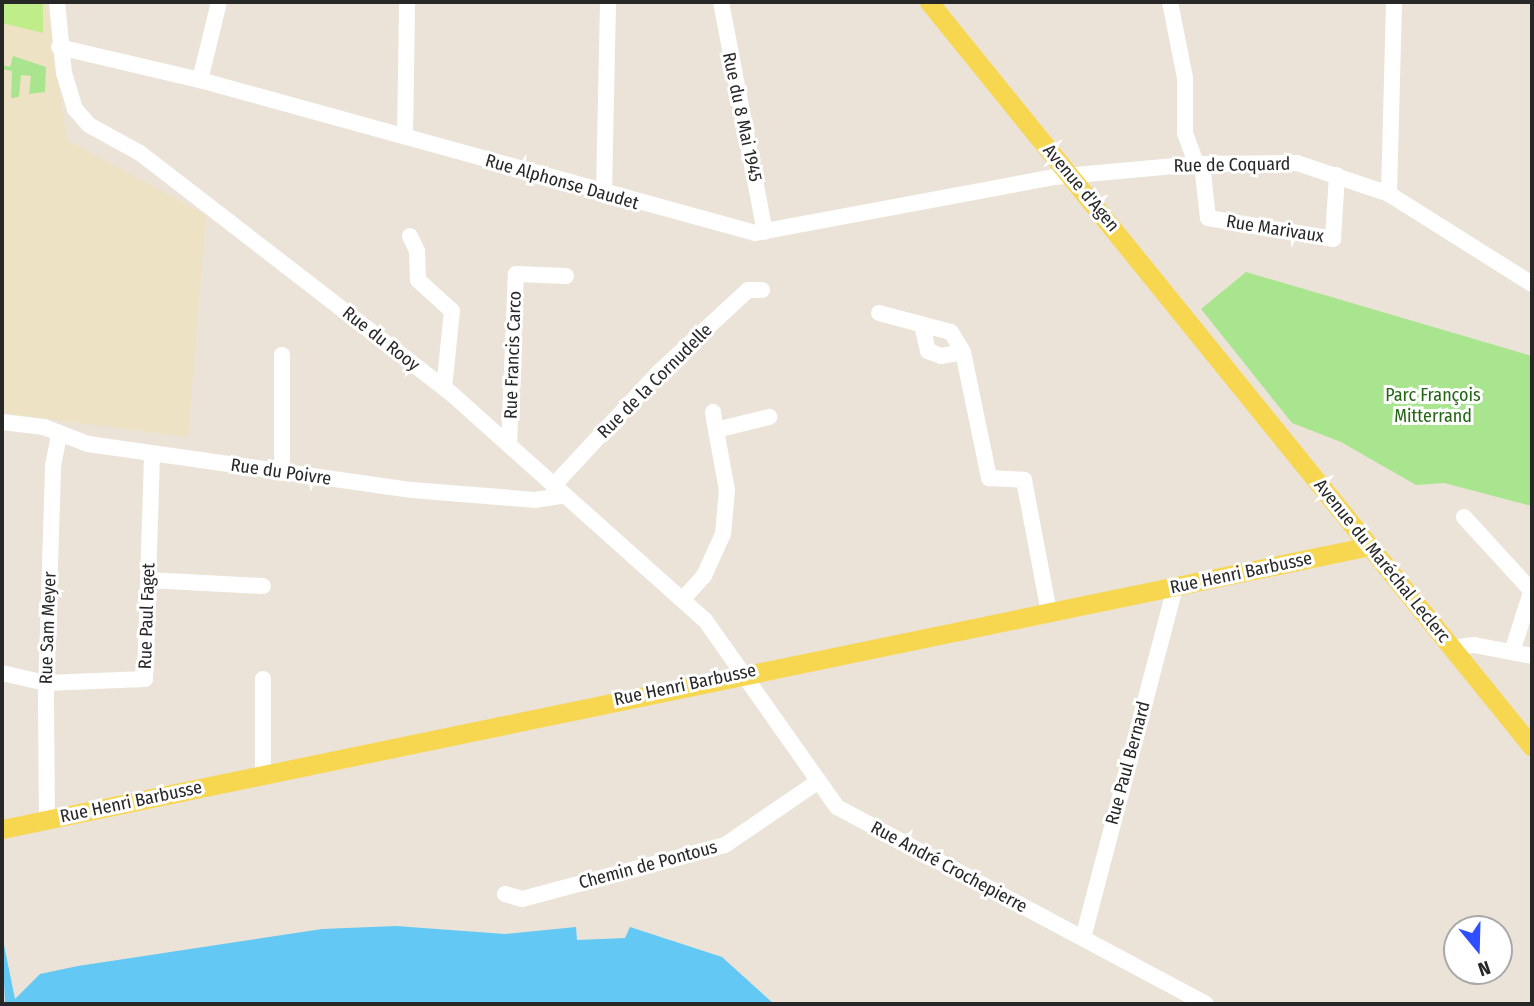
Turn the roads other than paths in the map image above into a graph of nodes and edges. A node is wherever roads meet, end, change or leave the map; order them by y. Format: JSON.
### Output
{"nodes":[{"id":1,"x":57,"y":2,"type":"edge"},
{"id":2,"x":219,"y":2,"type":"edge"},
{"id":3,"x":407,"y":2,"type":"edge"},
{"id":4,"x":608,"y":2,"type":"edge"},
{"id":5,"x":721,"y":2,"type":"edge"},
{"id":6,"x":929,"y":2,"type":"edge"},
{"id":7,"x":1170,"y":2,"type":"edge"},
{"id":8,"x":1394,"y":2,"type":"edge"},
{"id":9,"x":59,"y":47,"type":"junction"},
{"id":10,"x":200,"y":80,"type":"junction"},
{"id":11,"x":405,"y":136,"type":"junction"},
{"id":12,"x":1199,"y":164,"type":"junction"},
{"id":13,"x":1337,"y":175,"type":"junction"},
{"id":14,"x":1070,"y":176,"type":"junction"},
{"id":15,"x":604,"y":194,"type":"junction"},
{"id":16,"x":1389,"y":194,"type":"junction"},
{"id":17,"x":765,"y":232,"type":"junction"},
{"id":18,"x":410,"y":236,"type":"dead end"},
{"id":19,"x":566,"y":276,"type":"dead end"},
{"id":20,"x":1532,"y":284,"type":"edge"},
{"id":21,"x":762,"y":290,"type":"dead end"},
{"id":22,"x":879,"y":313,"type":"dead end"},
{"id":23,"x":922,"y":325,"type":"junction"},
{"id":24,"x":963,"y":352,"type":"junction"},
{"id":25,"x":282,"y":355,"type":"dead end"},
{"id":26,"x":1233,"y":375,"type":"joint"},
{"id":27,"x":444,"y":388,"type":"junction"},
{"id":28,"x":713,"y":412,"type":"dead end"},
{"id":29,"x":769,"y":417,"type":"dead end"},
{"id":30,"x":2,"y":422,"type":"edge"},
{"id":31,"x":716,"y":430,"type":"junction"},
{"id":32,"x":59,"y":436,"type":"junction"},
{"id":33,"x":509,"y":445,"type":"junction"},
{"id":34,"x":152,"y":453,"type":"junction"},
{"id":35,"x":282,"y":472,"type":"junction"},
{"id":36,"x":559,"y":490,"type":"junction"},
{"id":37,"x":1464,"y":517,"type":"dead end"},
{"id":38,"x":1370,"y":546,"type":"junction"},
{"id":39,"x":148,"y":580,"type":"junction"},
{"id":40,"x":263,"y":586,"type":"dead end"},
{"id":41,"x":1175,"y":588,"type":"junction"},
{"id":42,"x":1531,"y":589,"type":"edge"},
{"id":43,"x":683,"y":599,"type":"junction"},
{"id":44,"x":1049,"y":612,"type":"junction"},
{"id":45,"x":1452,"y":648,"type":"junction"},
{"id":46,"x":1512,"y":652,"type":"junction"},
{"id":47,"x":1532,"y":656,"type":"edge"},
{"id":48,"x":2,"y":673,"type":"edge"},
{"id":49,"x":743,"y":673,"type":"junction"},
{"id":50,"x":263,"y":679,"type":"dead end"},
{"id":51,"x":46,"y":682,"type":"junction"},
{"id":52,"x":1532,"y":747,"type":"edge"},
{"id":53,"x":263,"y":775,"type":"junction"},
{"id":54,"x":816,"y":783,"type":"junction"},
{"id":55,"x":47,"y":820,"type":"junction"},
{"id":56,"x":2,"y":829,"type":"edge"},
{"id":57,"x":505,"y":894,"type":"dead end"},
{"id":58,"x":1083,"y":937,"type":"junction"},
{"id":59,"x":1183,"y":999,"type":"edge"},
{"id":60,"x":1206,"y":1004,"type":"edge"}],
"edges":[{"from":1,"to":9,"type":"street","name":"Rue du Rooy"},
{"from":2,"to":10,"type":"street"},
{"from":3,"to":11,"type":"street"},
{"from":4,"to":15,"type":"street"},
{"from":5,"to":17,"type":"street","name":"Rue du 8 Mai 1945"},
{"from":6,"to":14,"type":"main road","name":"Avenue d'Agen"},
{"from":7,"to":12,"type":"street"},
{"from":8,"to":16,"type":"street"},
{"from":9,"to":10,"type":"street","name":"Rue Alphonse Daudet"},
{"from":9,"to":27,"type":"street","name":"Rue du Rooy"},
{"from":10,"to":11,"type":"street","name":"Rue Alphonse Daudet"},
{"from":11,"to":15,"type":"street","name":"Rue Alphonse Daudet"},
{"from":12,"to":13,"type":"street","name":"Rue de Coquard"},
{"from":12,"to":13,"type":"street","name":"Rue Marivaux"},
{"from":12,"to":14,"type":"street","name":"Rue de Coquard"},
{"from":13,"to":16,"type":"street","name":"Rue de Coquard"},
{"from":14,"to":17,"type":"street","name":"Rue Alphonse Daudet"},
{"from":14,"to":26,"type":"main road","name":"Avenue d'Agen"},
{"from":15,"to":17,"type":"street","name":"Rue Alphonse Daudet"},
{"from":16,"to":20,"type":"street","name":"Rue de Coquard"},
{"from":18,"to":27,"type":"street"},
{"from":19,"to":33,"type":"street","name":"Rue Francis Carco"},
{"from":21,"to":36,"type":"street","name":"Rue de la Cornudelle"},
{"from":22,"to":23,"type":"street"},
{"from":23,"to":24,"type":"street"},
{"from":23,"to":24,"type":"street"},
{"from":24,"to":44,"type":"street"},
{"from":25,"to":35,"type":"street"},
{"from":26,"to":38,"type":"main road","name":"Avenue du Maréchal Leclerc"},
{"from":27,"to":33,"type":"street","name":"Rue du Rooy"},
{"from":28,"to":31,"type":"street"},
{"from":29,"to":31,"type":"street"},
{"from":30,"to":32,"type":"street","name":"Rue du Poivre"},
{"from":31,"to":43,"type":"street"},
{"from":32,"to":34,"type":"street","name":"Rue du Poivre"},
{"from":32,"to":51,"type":"street","name":"Rue Sam Meyer"},
{"from":33,"to":36,"type":"street","name":"Rue du Rooy"},
{"from":34,"to":35,"type":"street","name":"Rue du Poivre"},
{"from":34,"to":39,"type":"street","name":"Rue Paul Faget"},
{"from":35,"to":36,"type":"street","name":"Rue du Poivre"},
{"from":36,"to":43,"type":"street","name":"Rue du Rooy"},
{"from":37,"to":42,"type":"street"},
{"from":38,"to":41,"type":"main road","name":"Rue Henri Barbusse"},
{"from":38,"to":45,"type":"main road","name":"Avenue du Maréchal Leclerc"},
{"from":39,"to":40,"type":"street"},
{"from":39,"to":51,"type":"street","name":"Rue Paul Faget"},
{"from":41,"to":44,"type":"main road","name":"Rue Henri Barbusse"},
{"from":41,"to":58,"type":"street","name":"Rue Paul Bernard"},
{"from":42,"to":46,"type":"street"},
{"from":43,"to":49,"type":"street","name":"Rue du Rooy"},
{"from":44,"to":49,"type":"main road","name":"Rue Henri Barbusse"},
{"from":45,"to":46,"type":"street"},
{"from":45,"to":52,"type":"main road","name":"Avenue du Maréchal Leclerc"},
{"from":46,"to":47,"type":"street"},
{"from":48,"to":51,"type":"street"},
{"from":49,"to":53,"type":"main road","name":"Rue Henri Barbusse"},
{"from":49,"to":54,"type":"street","name":"Rue André Crochepierre"},
{"from":50,"to":53,"type":"street"},
{"from":51,"to":55,"type":"street","name":"Rue Sam Meyer"},
{"from":53,"to":55,"type":"main road","name":"Rue Henri Barbusse"},
{"from":54,"to":57,"type":"street","name":"Chemin de Pontous"},
{"from":54,"to":58,"type":"street","name":"Rue André Crochepierre"},
{"from":55,"to":56,"type":"main road","name":"Rue Henri Barbusse"},
{"from":58,"to":59,"type":"street","name":"Rue André Crochepierre"},
{"from":59,"to":60,"type":"street","name":"Rue André Crochepierre"}]}
